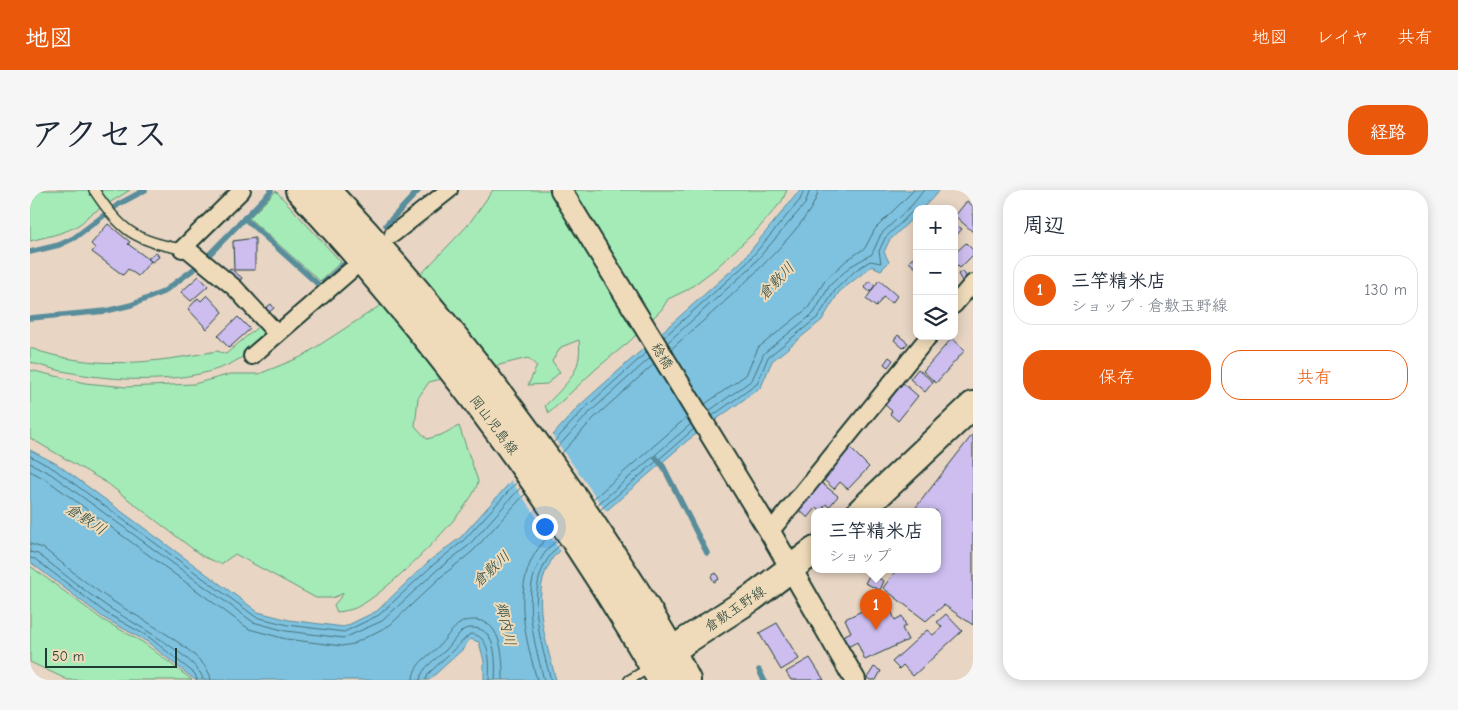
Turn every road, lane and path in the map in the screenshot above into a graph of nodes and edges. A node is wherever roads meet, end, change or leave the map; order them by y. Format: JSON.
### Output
{"nodes":[{"id":1,"x":94,"y":190,"type":"edge"},
{"id":2,"x":242,"y":190,"type":"edge"},
{"id":3,"x":298,"y":190,"type":"edge"},
{"id":4,"x":326,"y":190,"type":"edge"},
{"id":5,"x":431,"y":190,"type":"edge"},
{"id":6,"x":450,"y":190,"type":"edge"},
{"id":7,"x":561,"y":190,"type":"edge"},
{"id":8,"x":415,"y":215,"type":"junction"},
{"id":9,"x":184,"y":248,"type":"junction"},
{"id":10,"x":376,"y":258,"type":"junction"},
{"id":11,"x":973,"y":283,"type":"edge"},
{"id":12,"x":958,"y":300,"type":"edge"},
{"id":13,"x":277,"y":334,"type":"junction"},
{"id":14,"x":926,"y":340,"type":"edge"},
{"id":15,"x":252,"y":356,"type":"dead end"},
{"id":16,"x":973,"y":405,"type":"edge"},
{"id":17,"x":864,"y":508,"type":"edge"},
{"id":18,"x":767,"y":527,"type":"junction"},
{"id":19,"x":811,"y":553,"type":"edge"},
{"id":20,"x":792,"y":569,"type":"junction"},
{"id":21,"x":662,"y":666,"type":"edge"},
{"id":22,"x":629,"y":680,"type":"edge"},
{"id":23,"x":687,"y":680,"type":"edge"},
{"id":24,"x":855,"y":680,"type":"edge"}],
"edges":[{"from":1,"to":9,"type":"lane"},
{"from":2,"to":9,"type":"street"},
{"from":3,"to":10,"type":"main road","name":"岡山児島線"},
{"from":4,"to":10,"type":"main road","name":"岡山児島線"},
{"from":5,"to":8,"type":"street"},
{"from":6,"to":8,"type":"street"},
{"from":7,"to":18,"type":"street","name":"稔橋"},
{"from":8,"to":10,"type":"street"},
{"from":9,"to":13,"type":"street"},
{"from":10,"to":13,"type":"street"},
{"from":10,"to":21,"type":"main road","name":"岡山児島線"},
{"from":11,"to":12,"type":"street"},
{"from":13,"to":15,"type":"street"},
{"from":14,"to":18,"type":"street"},
{"from":16,"to":17,"type":"main road"},
{"from":18,"to":20,"type":"street","name":"稔橋"},
{"from":19,"to":20,"type":"main road","name":"倉敷玉野線"},
{"from":20,"to":21,"type":"main road","name":"倉敷玉野線"},
{"from":20,"to":24,"type":"street","name":"稔橋"},
{"from":21,"to":22,"type":"lane"},
{"from":21,"to":23,"type":"main road","name":"岡山児島線"}]}
